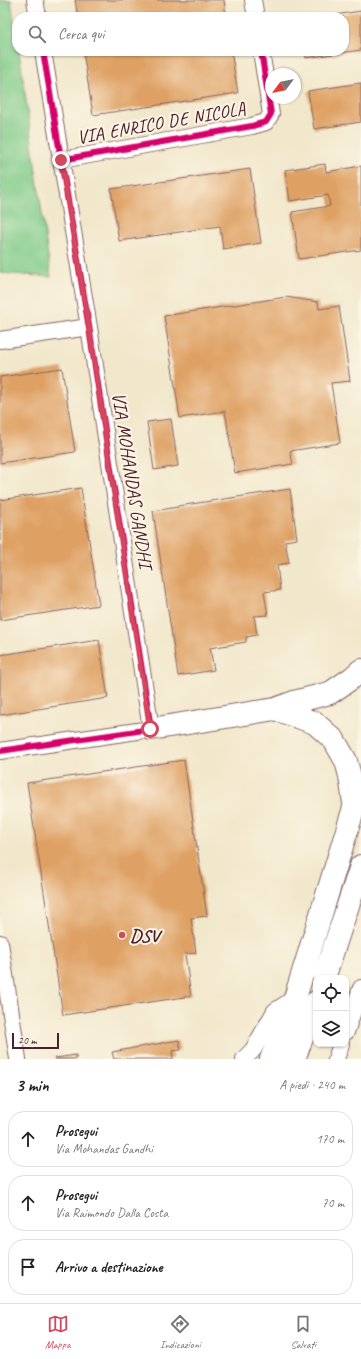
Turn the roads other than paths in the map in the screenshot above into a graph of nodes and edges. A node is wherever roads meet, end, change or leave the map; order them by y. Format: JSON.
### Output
{"nodes":[{"id":1,"x":35,"y":0,"type":"edge"},
{"id":2,"x":253,"y":0,"type":"edge"},
{"id":3,"x":37,"y":12,"type":"edge"},
{"id":4,"x":255,"y":12,"type":"edge"},
{"id":5,"x":44,"y":56,"type":"edge"},
{"id":6,"x":262,"y":56,"type":"edge"},
{"id":7,"x":61,"y":160,"type":"junction"},
{"id":8,"x":89,"y":327,"type":"junction"},
{"id":9,"x":0,"y":340,"type":"edge"},
{"id":10,"x":361,"y":670,"type":"edge"},
{"id":11,"x":275,"y":709,"type":"junction"},
{"id":12,"x":150,"y":729,"type":"junction"},
{"id":13,"x":0,"y":751,"type":"edge"},
{"id":14,"x":361,"y":785,"type":"edge"},
{"id":15,"x":355,"y":806,"type":"junction"},
{"id":16,"x":361,"y":866,"type":"edge"},
{"id":17,"x":0,"y":943,"type":"edge"},
{"id":18,"x":325,"y":975,"type":"edge"},
{"id":19,"x":361,"y":988,"type":"edge"},
{"id":20,"x":295,"y":998,"type":"junction"},
{"id":21,"x":313,"y":1010,"type":"edge"},
{"id":22,"x":349,"y":1023,"type":"edge"},
{"id":23,"x":340,"y":1047,"type":"edge"},
{"id":24,"x":18,"y":1059,"type":"edge"},
{"id":25,"x":244,"y":1059,"type":"edge"},
{"id":26,"x":270,"y":1059,"type":"edge"},
{"id":27,"x":294,"y":1059,"type":"edge"},
{"id":28,"x":336,"y":1059,"type":"edge"}],
"edges":[{"from":1,"to":3,"type":"street"},
{"from":2,"to":4,"type":"street"},
{"from":5,"to":7,"type":"street","name":"VIA MOHANDAS GANDHI"},
{"from":6,"to":7,"type":"street","name":"VIA ENRICO DE NICOLA"},
{"from":7,"to":8,"type":"street","name":"VIA MOHANDAS GANDHI"},
{"from":8,"to":9,"type":"street"},
{"from":8,"to":12,"type":"street","name":"VIA MOHANDAS GANDHI"},
{"from":10,"to":11,"type":"highway"},
{"from":11,"to":12,"type":"highway"},
{"from":11,"to":15,"type":"highway"},
{"from":12,"to":13,"type":"street"},
{"from":14,"to":15,"type":"highway"},
{"from":15,"to":20,"type":"highway"},
{"from":16,"to":18,"type":"highway"},
{"from":17,"to":24,"type":"street"},
{"from":19,"to":22,"type":"street"},
{"from":20,"to":25,"type":"street"},
{"from":20,"to":26,"type":"highway"},
{"from":21,"to":27,"type":"highway"},
{"from":23,"to":28,"type":"street"}]}
